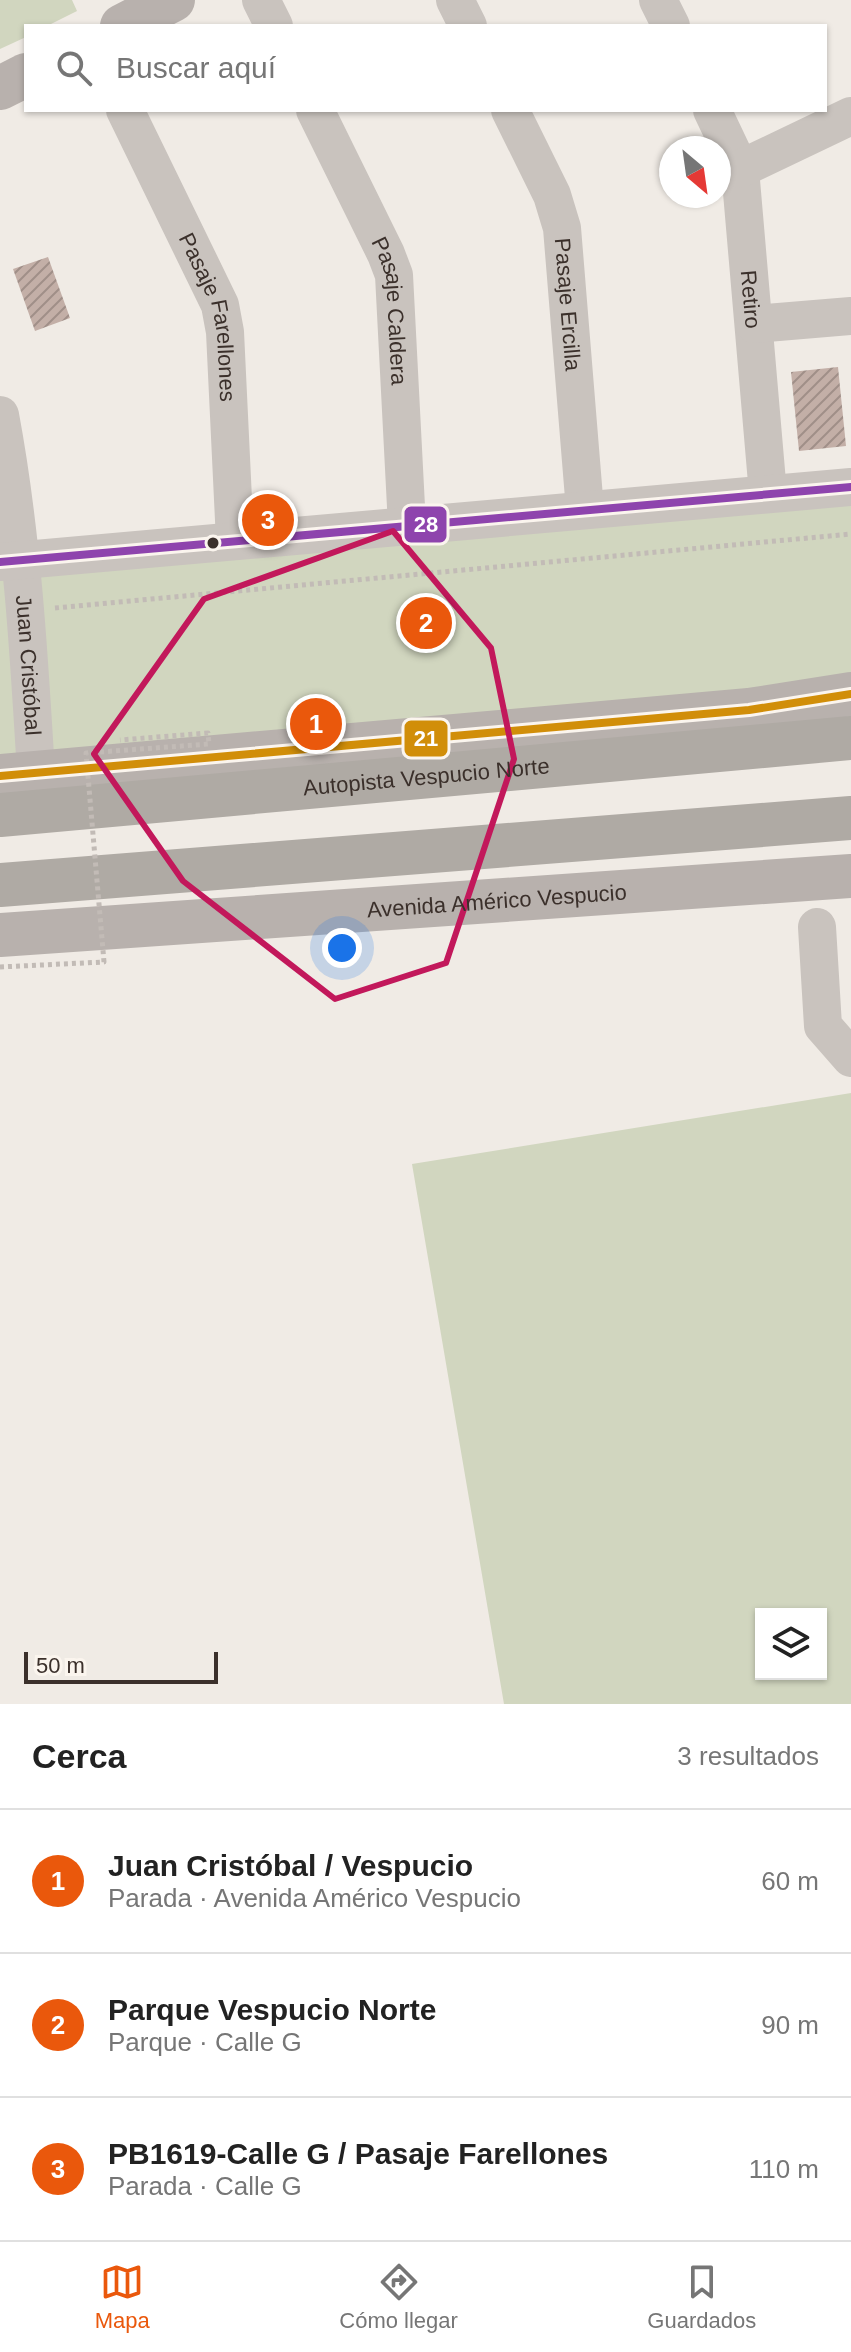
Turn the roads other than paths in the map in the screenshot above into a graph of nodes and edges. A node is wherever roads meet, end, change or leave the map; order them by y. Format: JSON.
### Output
{"nodes":[{"id":1,"x":173,"y":0,"type":"edge"},
{"id":2,"x":261,"y":0,"type":"edge"},
{"id":3,"x":455,"y":0,"type":"edge"},
{"id":4,"x":658,"y":0,"type":"edge"},
{"id":5,"x":126,"y":24,"type":"edge"},
{"id":6,"x":273,"y":24,"type":"edge"},
{"id":7,"x":467,"y":24,"type":"edge"},
{"id":8,"x":670,"y":24,"type":"edge"},
{"id":9,"x":24,"y":76,"type":"edge"},
{"id":10,"x":0,"y":88,"type":"edge"},
{"id":11,"x":126,"y":112,"type":"edge"},
{"id":12,"x":316,"y":112,"type":"edge"},
{"id":13,"x":511,"y":112,"type":"edge"},
{"id":14,"x":713,"y":112,"type":"edge"},
{"id":15,"x":851,"y":116,"type":"edge"},
{"id":16,"x":740,"y":169,"type":"junction"},
{"id":17,"x":851,"y":316,"type":"edge"},
{"id":18,"x":754,"y":324,"type":"junction"},
{"id":19,"x":0,"y":415,"type":"edge"},
{"id":20,"x":851,"y":487,"type":"edge"},
{"id":21,"x":768,"y":494,"type":"junction"},
{"id":22,"x":585,"y":510,"type":"junction"},
{"id":23,"x":407,"y":526,"type":"junction"},
{"id":24,"x":235,"y":541,"type":"junction"},
{"id":25,"x":10,"y":561,"type":"edge"},
{"id":26,"x":851,"y":694,"type":"edge"},
{"id":27,"x":851,"y":738,"type":"edge"},
{"id":28,"x":18,"y":775,"type":"edge"},
{"id":29,"x":0,"y":815,"type":"edge"},
{"id":30,"x":851,"y":818,"type":"edge"},
{"id":31,"x":851,"y":876,"type":"edge"},
{"id":32,"x":0,"y":885,"type":"edge"},
{"id":33,"x":817,"y":927,"type":"dead end"},
{"id":34,"x":0,"y":935,"type":"edge"},
{"id":35,"x":851,"y":1058,"type":"edge"}],
"edges":[{"from":1,"to":5,"type":"main road"},
{"from":2,"to":6,"type":"street"},
{"from":3,"to":7,"type":"street"},
{"from":4,"to":8,"type":"street"},
{"from":9,"to":10,"type":"main road"},
{"from":11,"to":24,"type":"street","name":"Pasaje Farellones"},
{"from":12,"to":23,"type":"street","name":"Pasaje Caldera"},
{"from":13,"to":22,"type":"street","name":"Pasaje Ercilla"},
{"from":14,"to":16,"type":"street","name":"Retiro"},
{"from":15,"to":16,"type":"street"},
{"from":16,"to":18,"type":"street","name":"Retiro"},
{"from":17,"to":18,"type":"street"},
{"from":18,"to":21,"type":"street","name":"Retiro"},
{"from":19,"to":25,"type":"street","name":"Juan Cristóbal"},
{"from":20,"to":21,"type":"street"},
{"from":21,"to":22,"type":"street"},
{"from":22,"to":23,"type":"street"},
{"from":23,"to":24,"type":"street"},
{"from":24,"to":25,"type":"street"},
{"from":25,"to":28,"type":"street","name":"Juan Cristóbal"},
{"from":26,"to":28,"type":"main road"},
{"from":27,"to":29,"type":"highway","name":"Autopista Vespucio Norte"},
{"from":30,"to":32,"type":"highway"},
{"from":31,"to":34,"type":"main road","name":"Avenida Américo Vespucio"},
{"from":33,"to":35,"type":"street"}]}
